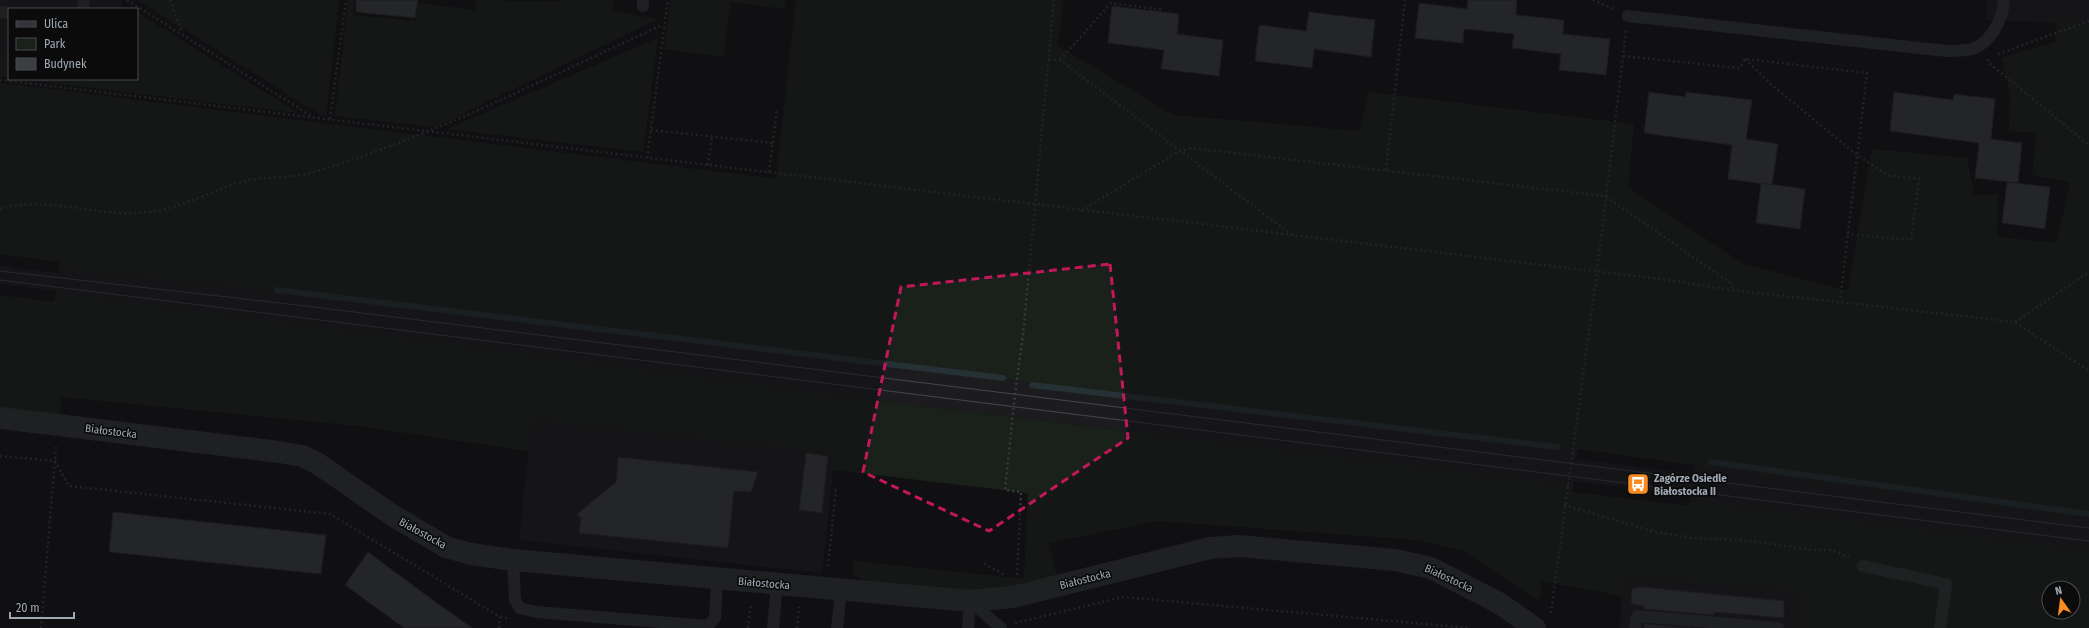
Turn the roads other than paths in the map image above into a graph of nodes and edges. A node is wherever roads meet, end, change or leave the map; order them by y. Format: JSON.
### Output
{"nodes":[{"id":1,"x":2004,"y":0,"type":"edge"},
{"id":2,"x":1628,"y":16,"type":"road end"},
{"id":3,"x":0,"y":418,"type":"edge"},
{"id":4,"x":513,"y":560,"type":"junction"},
{"id":5,"x":1863,"y":566,"type":"road end"},
{"id":6,"x":717,"y":579,"type":"junction"},
{"id":7,"x":778,"y":585,"type":"junction"},
{"id":8,"x":833,"y":589,"type":"junction"},
{"id":9,"x":970,"y":601,"type":"junction"},
{"id":10,"x":1542,"y":623,"type":"edge"},
{"id":11,"x":773,"y":628,"type":"edge"},
{"id":12,"x":837,"y":628,"type":"edge"},
{"id":13,"x":968,"y":628,"type":"edge"},
{"id":14,"x":1001,"y":628,"type":"edge"},
{"id":15,"x":1635,"y":628,"type":"edge"},
{"id":16,"x":1778,"y":628,"type":"edge"},
{"id":17,"x":1940,"y":628,"type":"edge"}],
"edges":[{"from":1,"to":2,"type":"lane"},
{"from":3,"to":4,"type":"street","name":"Białostocka"},
{"from":4,"to":6,"type":"street","name":"Białostocka"},
{"from":4,"to":6,"type":"lane"},
{"from":5,"to":17,"type":"lane"},
{"from":6,"to":7,"type":"street","name":"Białostocka"},
{"from":7,"to":8,"type":"street","name":"Białostocka"},
{"from":7,"to":11,"type":"lane"},
{"from":8,"to":9,"type":"street","name":"Białostocka"},
{"from":8,"to":12,"type":"lane"},
{"from":9,"to":10,"type":"street","name":"Białostocka"},
{"from":9,"to":13,"type":"lane"},
{"from":9,"to":14,"type":"lane"},
{"from":15,"to":16,"type":"lane"}]}
